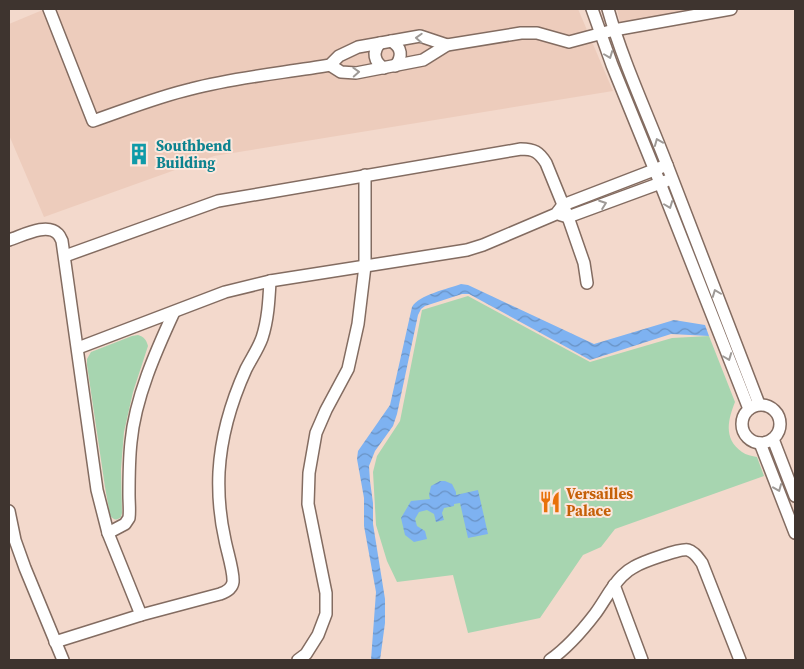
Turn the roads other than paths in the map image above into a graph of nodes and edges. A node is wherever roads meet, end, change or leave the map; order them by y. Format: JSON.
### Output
{"nodes":[{"id":1,"x":50,"y":9,"type":"edge"},
{"id":2,"x":592,"y":9,"type":"edge"},
{"id":3,"x":608,"y":9,"type":"edge"},
{"id":4,"x":731,"y":9,"type":"edge"},
{"id":5,"x":614,"y":30,"type":"junction"},
{"id":6,"x":601,"y":34,"type":"junction"},
{"id":7,"x":385,"y":42,"type":"junction"},
{"id":8,"x":447,"y":44,"type":"junction"},
{"id":9,"x":330,"y":65,"type":"junction"},
{"id":10,"x":390,"y":67,"type":"junction"},
{"id":11,"x":667,"y":165,"type":"junction"},
{"id":12,"x":655,"y":170,"type":"junction"},
{"id":13,"x":365,"y":175,"type":"junction"},
{"id":14,"x":672,"y":179,"type":"junction"},
{"id":15,"x":660,"y":183,"type":"junction"},
{"id":16,"x":562,"y":212,"type":"junction"},
{"id":17,"x":9,"y":240,"type":"edge"},
{"id":18,"x":64,"y":256,"type":"junction"},
{"id":19,"x":365,"y":266,"type":"junction"},
{"id":20,"x":270,"y":281,"type":"junction"},
{"id":21,"x":587,"y":283,"type":"dead end"},
{"id":22,"x":174,"y":312,"type":"junction"},
{"id":23,"x":78,"y":348,"type":"junction"},
{"id":24,"x":754,"y":406,"type":"junction"},
{"id":25,"x":773,"y":439,"type":"junction"},
{"id":26,"x":760,"y":443,"type":"junction"},
{"id":27,"x":795,"y":496,"type":"edge"},
{"id":28,"x":9,"y":511,"type":"edge"},
{"id":29,"x":108,"y":533,"type":"junction"},
{"id":30,"x":795,"y":533,"type":"edge"},
{"id":31,"x":614,"y":585,"type":"junction"},
{"id":32,"x":141,"y":615,"type":"junction"},
{"id":33,"x":55,"y":642,"type":"junction"},
{"id":34,"x":63,"y":660,"type":"edge"},
{"id":35,"x":298,"y":660,"type":"edge"},
{"id":36,"x":550,"y":660,"type":"edge"},
{"id":37,"x":642,"y":660,"type":"edge"},
{"id":38,"x":740,"y":660,"type":"edge"}],
"edges":[{"from":1,"to":9,"type":"street"},
{"from":2,"to":6,"type":"street"},
{"from":3,"to":5,"type":"street"},
{"from":4,"to":5,"type":"street"},
{"from":5,"to":6,"type":"street"},
{"from":11,"to":5,"type":"street","one_way":true},
{"from":6,"to":8,"type":"street"},
{"from":6,"to":12,"type":"street","one_way":true},
{"from":8,"to":7,"type":"street","one_way":true},
{"from":7,"to":9,"type":"street"},
{"from":7,"to":10,"type":"street"},
{"from":7,"to":10,"type":"street"},
{"from":8,"to":10,"type":"street"},
{"from":9,"to":10,"type":"street","one_way":true},
{"from":11,"to":12,"type":"street"},
{"from":11,"to":14,"type":"street"},
{"from":12,"to":15,"type":"street"},
{"from":12,"to":16,"type":"street"},
{"from":13,"to":16,"type":"street"},
{"from":13,"to":18,"type":"street"},
{"from":13,"to":19,"type":"street"},
{"from":14,"to":15,"type":"street"},
{"from":24,"to":14,"type":"street","one_way":true},
{"from":16,"to":15,"type":"street","one_way":true},
{"from":15,"to":24,"type":"street","one_way":true},
{"from":16,"to":19,"type":"street"},
{"from":16,"to":21,"type":"street"},
{"from":17,"to":18,"type":"street"},
{"from":18,"to":23,"type":"street"},
{"from":19,"to":20,"type":"street"},
{"from":19,"to":35,"type":"street"},
{"from":20,"to":22,"type":"street"},
{"from":20,"to":32,"type":"street"},
{"from":22,"to":23,"type":"street"},
{"from":22,"to":29,"type":"street"},
{"from":23,"to":29,"type":"street"},
{"from":24,"to":25,"type":"street"},
{"from":24,"to":26,"type":"street"},
{"from":25,"to":26,"type":"street"},
{"from":25,"to":27,"type":"street"},
{"from":26,"to":30,"type":"street","one_way":true},
{"from":28,"to":33,"type":"street"},
{"from":29,"to":32,"type":"street"},
{"from":31,"to":36,"type":"street"},
{"from":31,"to":37,"type":"street"},
{"from":31,"to":38,"type":"street"},
{"from":32,"to":33,"type":"street"},
{"from":33,"to":34,"type":"street"}]}
